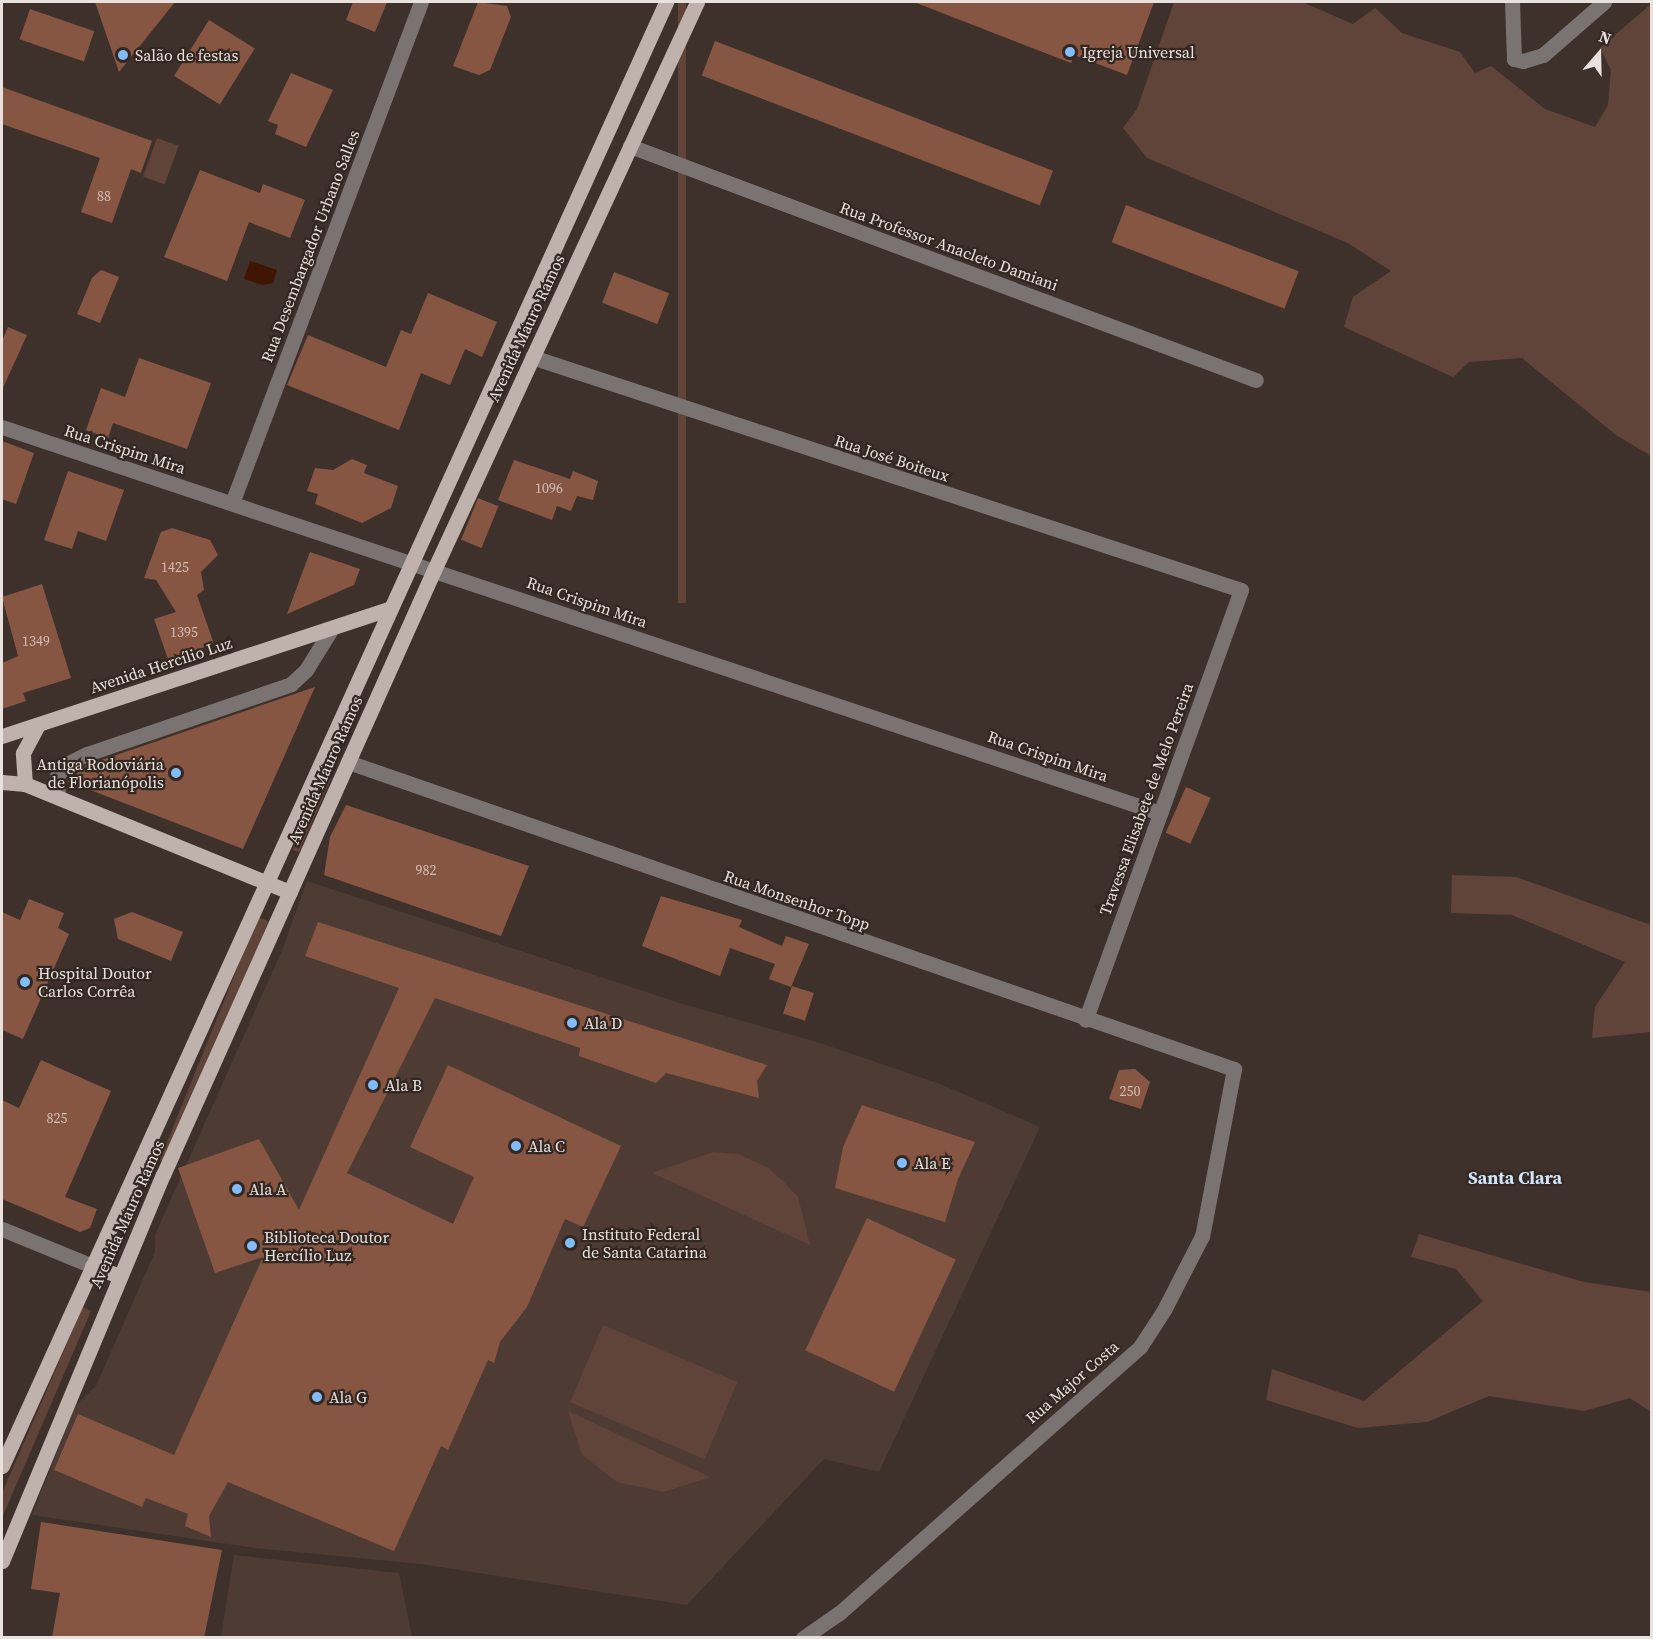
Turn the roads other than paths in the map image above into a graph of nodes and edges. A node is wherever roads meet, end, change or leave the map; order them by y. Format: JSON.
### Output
{"nodes":[{"id":1,"x":421,"y":2,"type":"edge"},
{"id":2,"x":666,"y":2,"type":"edge"},
{"id":3,"x":697,"y":2,"type":"edge"},
{"id":4,"x":1512,"y":2,"type":"edge"},
{"id":5,"x":1604,"y":2,"type":"edge"},
{"id":6,"x":630,"y":146,"type":"junction"},
{"id":7,"x":532,"y":357,"type":"junction"},
{"id":8,"x":1256,"y":380,"type":"dead end"},
{"id":9,"x":2,"y":427,"type":"edge"},
{"id":10,"x":232,"y":503,"type":"junction"},
{"id":11,"x":411,"y":562,"type":"junction"},
{"id":12,"x":435,"y":570,"type":"junction"},
{"id":13,"x":1241,"y":590,"type":"joint"},
{"id":14,"x":389,"y":609,"type":"junction"},
{"id":15,"x":332,"y":628,"type":"junction"},
{"id":16,"x":406,"y":633,"type":"junction"},
{"id":17,"x":38,"y":724,"type":"junction"},
{"id":18,"x":2,"y":736,"type":"edge"},
{"id":19,"x":348,"y":762,"type":"junction"},
{"id":20,"x":2,"y":782,"type":"edge"},
{"id":21,"x":24,"y":784,"type":"junction"},
{"id":22,"x":58,"y":797,"type":"junction"},
{"id":23,"x":1160,"y":813,"type":"junction"},
{"id":24,"x":266,"y":882,"type":"junction"},
{"id":25,"x":290,"y":892,"type":"junction"},
{"id":26,"x":1085,"y":1020,"type":"junction"},
{"id":27,"x":1234,"y":1070,"type":"joint"},
{"id":28,"x":2,"y":1229,"type":"edge"},
{"id":29,"x":92,"y":1266,"type":"junction"},
{"id":30,"x":119,"y":1276,"type":"junction"},
{"id":31,"x":2,"y":1466,"type":"edge"},
{"id":32,"x":2,"y":1561,"type":"edge"},
{"id":33,"x":803,"y":1638,"type":"edge"}],
"edges":[{"from":1,"to":10,"type":"street","name":"Rua Desembargador Urbano Salles"},
{"from":2,"to":11,"type":"main road","name":"Avenida Mauro Ramos"},
{"from":3,"to":6,"type":"main road","name":"Avenida Mauro Ramos"},
{"from":4,"to":5,"type":"street"},
{"from":6,"to":7,"type":"main road","name":"Avenida Mauro Ramos"},
{"from":6,"to":8,"type":"street","name":"Rua Professor Anacleto Damiani"},
{"from":7,"to":12,"type":"main road","name":"Avenida Mauro Ramos"},
{"from":7,"to":13,"type":"street","name":"Rua José Boiteux"},
{"from":9,"to":10,"type":"street","name":"Rua Crispim Mira"},
{"from":10,"to":11,"type":"street","name":"Rua Crispim Mira"},
{"from":11,"to":12,"type":"street","name":"Rua Crispim Mira"},
{"from":11,"to":14,"type":"main road","name":"Avenida Mauro Ramos"},
{"from":12,"to":16,"type":"main road","name":"Avenida Mauro Ramos"},
{"from":12,"to":23,"type":"street","name":"Rua Crispim Mira"},
{"from":13,"to":23,"type":"street","name":"Travessa Elisabete de Melo Pereira"},
{"from":14,"to":15,"type":"main road","name":"Avenida Hercílio Luz"},
{"from":14,"to":16,"type":"main road"},
{"from":14,"to":24,"type":"main road","name":"Avenida Mauro Ramos"},
{"from":15,"to":17,"type":"main road","name":"Avenida Hercílio Luz"},
{"from":15,"to":22,"type":"street"},
{"from":16,"to":19,"type":"main road","name":"Avenida Mauro Ramos"},
{"from":17,"to":18,"type":"main road","name":"Avenida Hercílio Luz"},
{"from":17,"to":21,"type":"main road"},
{"from":19,"to":25,"type":"main road","name":"Avenida Mauro Ramos"},
{"from":19,"to":26,"type":"street","name":"Rua Monsenhor Topp"},
{"from":20,"to":21,"type":"main road"},
{"from":21,"to":22,"type":"main road"},
{"from":22,"to":24,"type":"main road"},
{"from":23,"to":26,"type":"street","name":"Travessa Elisabete de Melo Pereira"},
{"from":24,"to":25,"type":"main road"},
{"from":24,"to":29,"type":"main road","name":"Avenida Mauro Ramos"},
{"from":25,"to":30,"type":"main road","name":"Avenida Mauro Ramos"},
{"from":26,"to":27,"type":"street","name":"Rua Monsenhor Topp"},
{"from":27,"to":33,"type":"street","name":"Rua Major Costa"},
{"from":28,"to":29,"type":"street"},
{"from":29,"to":30,"type":"main road"},
{"from":29,"to":31,"type":"main road","name":"Avenida Mauro Ramos"},
{"from":30,"to":32,"type":"main road","name":"Avenida Mauro Ramos"}]}
